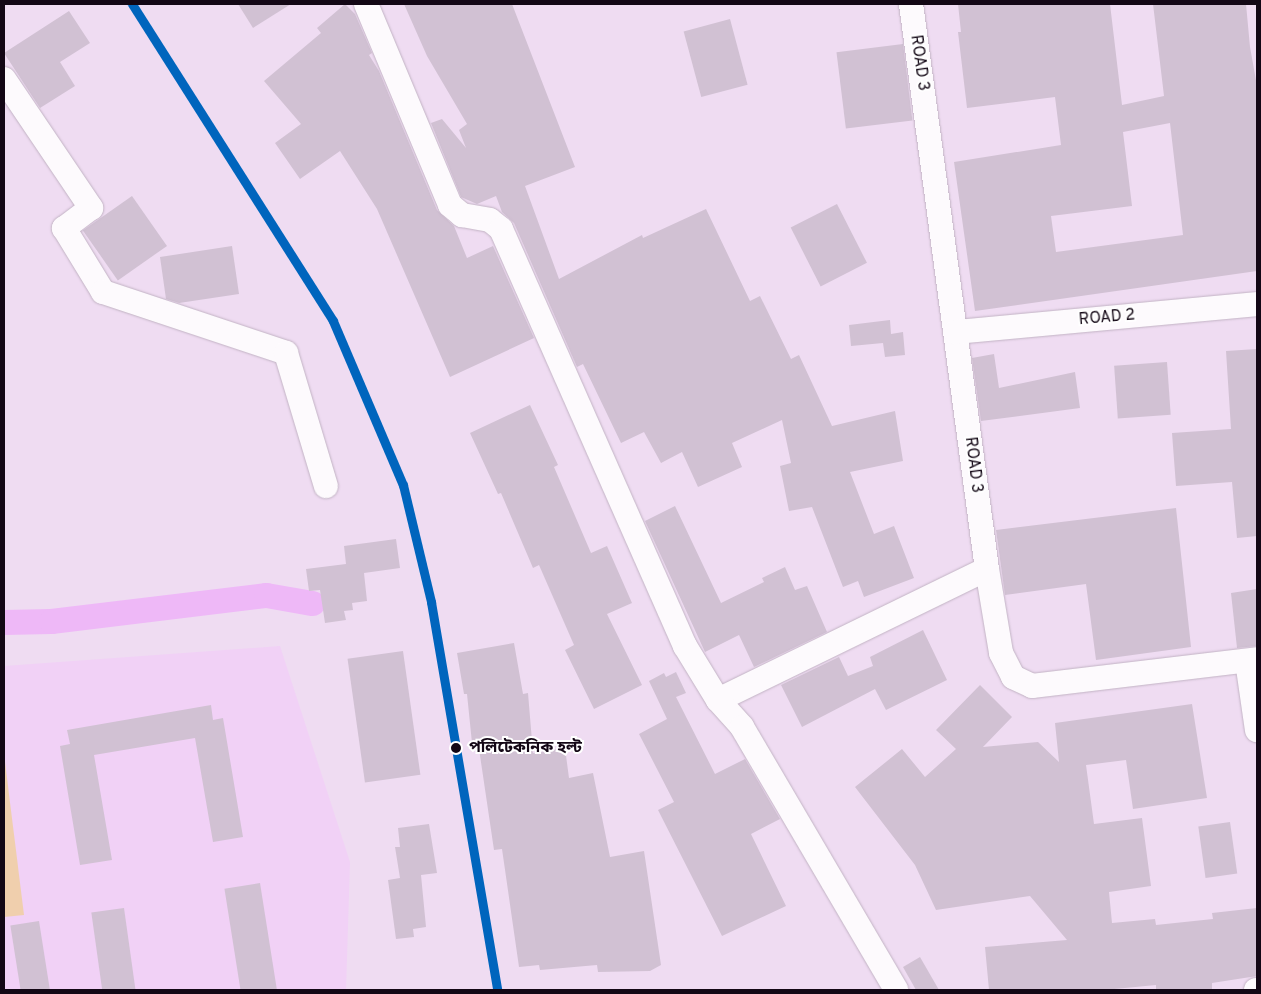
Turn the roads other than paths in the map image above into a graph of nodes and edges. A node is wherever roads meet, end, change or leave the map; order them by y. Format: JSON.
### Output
{"nodes":[{"id":1,"x":366,"y":4,"type":"edge"},
{"id":2,"x":911,"y":4,"type":"edge"},
{"id":3,"x":4,"y":79,"type":"edge"},
{"id":4,"x":1257,"y":304,"type":"edge"},
{"id":5,"x":956,"y":332,"type":"junction"},
{"id":6,"x":326,"y":486,"type":"dead end"},
{"id":7,"x":987,"y":569,"type":"junction"},
{"id":8,"x":1252,"y":660,"type":"edge"},
{"id":9,"x":718,"y":700,"type":"junction"},
{"id":10,"x":1257,"y":730,"type":"edge"},
{"id":11,"x":896,"y":990,"type":"edge"}],
"edges":[{"from":1,"to":9,"type":"street"},
{"from":2,"to":5,"type":"street","name":"ROAD 3"},
{"from":3,"to":6,"type":"street"},
{"from":4,"to":5,"type":"street","name":"ROAD 2"},
{"from":5,"to":7,"type":"street","name":"ROAD 3"},
{"from":7,"to":8,"type":"street","name":"ROAD 3"},
{"from":7,"to":9,"type":"street"},
{"from":8,"to":10,"type":"street"},
{"from":9,"to":11,"type":"street"}]}
